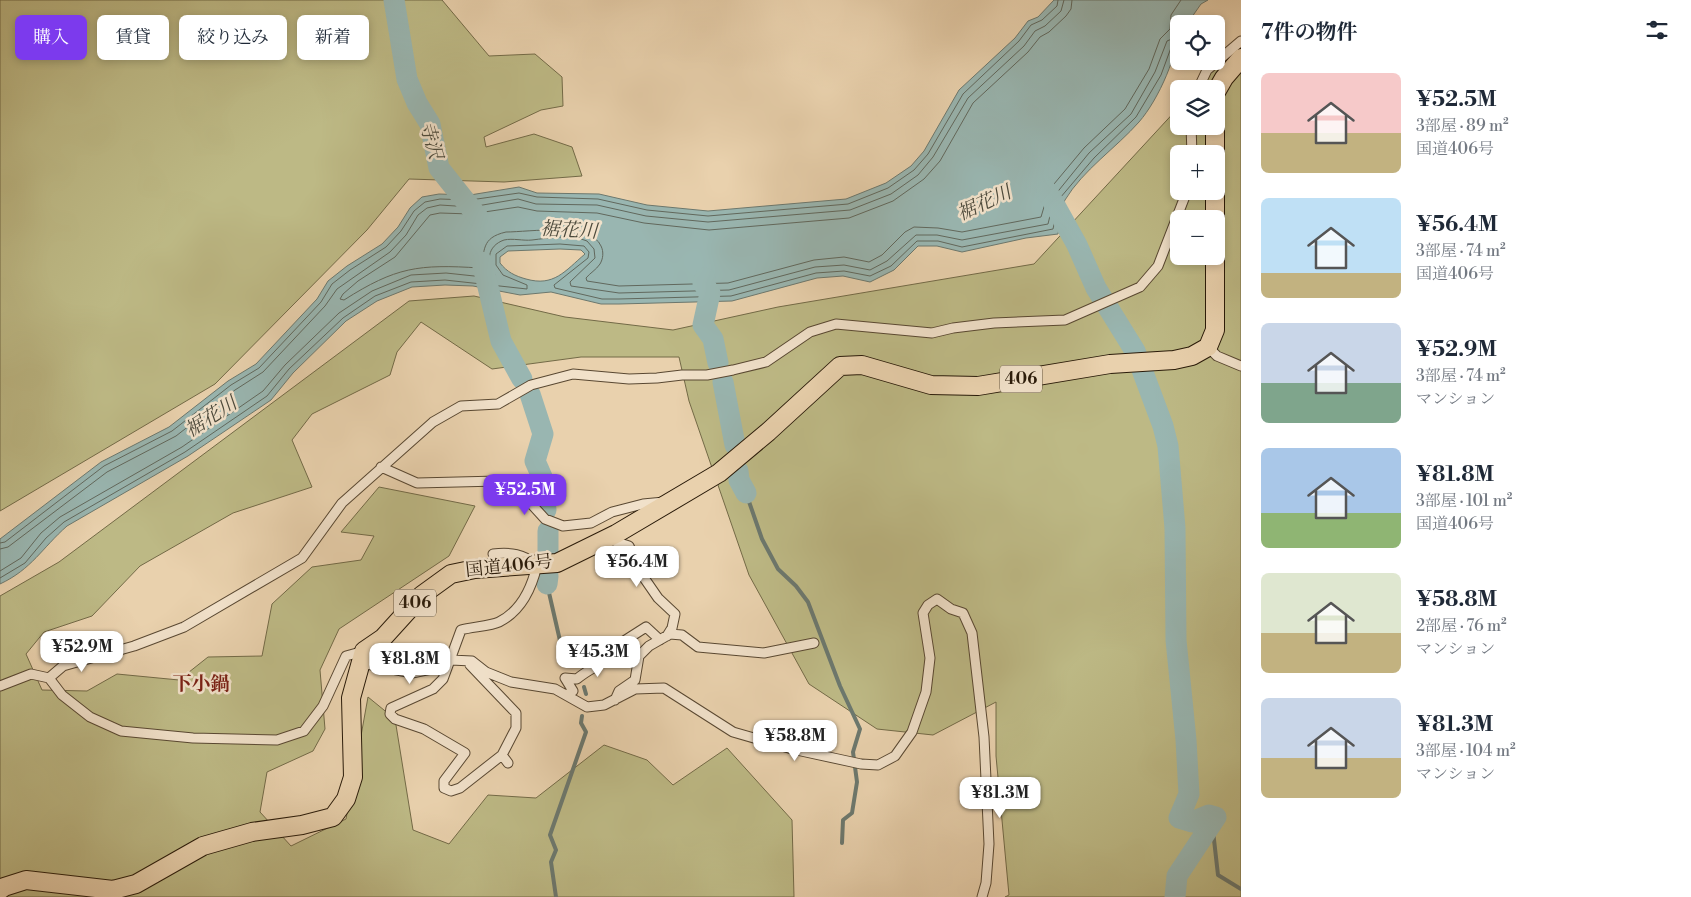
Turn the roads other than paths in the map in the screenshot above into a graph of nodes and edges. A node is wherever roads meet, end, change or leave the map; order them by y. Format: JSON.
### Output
{"nodes":[{"id":1,"x":1241,"y":41,"type":"edge"},
{"id":2,"x":1241,"y":58,"type":"edge"},
{"id":3,"x":1202,"y":80,"type":"edge"},
{"id":4,"x":1223,"y":80,"type":"edge"},
{"id":5,"x":1184,"y":200,"type":"edge"},
{"id":6,"x":1215,"y":265,"type":"edge"},
{"id":7,"x":1208,"y":347,"type":"junction"},
{"id":8,"x":1241,"y":366,"type":"edge"},
{"id":9,"x":381,"y":467,"type":"junction"},
{"id":10,"x":675,"y":500,"type":"junction"},
{"id":11,"x":607,"y":539,"type":"junction"},
{"id":12,"x":493,"y":554,"type":"dead end"},
{"id":13,"x":537,"y":565,"type":"junction"},
{"id":14,"x":663,"y":638,"type":"junction"},
{"id":15,"x":814,"y":644,"type":"dead end"},
{"id":16,"x":363,"y":657,"type":"junction"},
{"id":17,"x":451,"y":660,"type":"junction"},
{"id":18,"x":466,"y":661,"type":"junction"},
{"id":19,"x":49,"y":678,"type":"junction"},
{"id":20,"x":0,"y":686,"type":"edge"},
{"id":21,"x":566,"y":695,"type":"junction"},
{"id":22,"x":615,"y":700,"type":"junction"},
{"id":23,"x":502,"y":755,"type":"junction"},
{"id":24,"x":508,"y":763,"type":"dead end"},
{"id":25,"x":0,"y":890,"type":"edge"},
{"id":26,"x":982,"y":897,"type":"edge"}],
"edges":[{"from":1,"to":3,"type":"street"},
{"from":2,"to":4,"type":"highway"},
{"from":5,"to":9,"type":"street"},
{"from":6,"to":7,"type":"highway"},
{"from":7,"to":8,"type":"street"},
{"from":7,"to":10,"type":"highway","name":"国道406号","number":"406"},
{"from":9,"to":10,"type":"street"},
{"from":9,"to":19,"type":"street"},
{"from":10,"to":11,"type":"highway","name":"国道406号","number":"406"},
{"from":11,"to":13,"type":"highway","name":"国道406号","number":"406"},
{"from":11,"to":14,"type":"street"},
{"from":12,"to":13,"type":"street"},
{"from":13,"to":16,"type":"highway","name":"国道406号","number":"406"},
{"from":13,"to":17,"type":"street"},
{"from":14,"to":15,"type":"street"},
{"from":14,"to":21,"type":"street"},
{"from":14,"to":22,"type":"street"},
{"from":16,"to":17,"type":"street"},
{"from":16,"to":19,"type":"street"},
{"from":16,"to":25,"type":"highway"},
{"from":17,"to":18,"type":"street"},
{"from":17,"to":23,"type":"street"},
{"from":18,"to":21,"type":"street"},
{"from":18,"to":23,"type":"street"},
{"from":19,"to":20,"type":"street"},
{"from":21,"to":22,"type":"street"},
{"from":22,"to":26,"type":"street"},
{"from":23,"to":24,"type":"street"}]}
